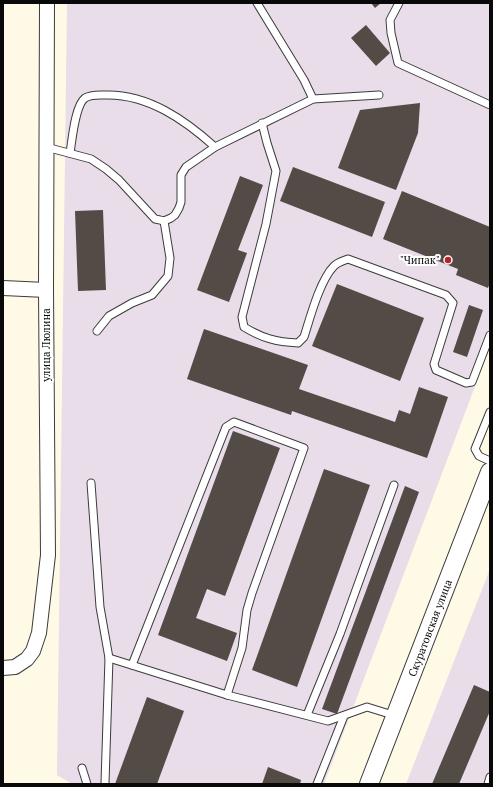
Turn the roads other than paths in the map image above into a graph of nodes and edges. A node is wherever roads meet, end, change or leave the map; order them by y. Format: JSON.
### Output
{"nodes":[{"id":1,"x":47,"y":3,"type":"edge"},
{"id":2,"x":257,"y":3,"type":"edge"},
{"id":3,"x":399,"y":3,"type":"edge"},
{"id":4,"x":379,"y":95,"type":"dead end"},
{"id":5,"x":313,"y":99,"type":"junction"},
{"id":6,"x":490,"y":105,"type":"edge"},
{"id":7,"x":262,"y":123,"type":"junction"},
{"id":8,"x":46,"y":147,"type":"junction"},
{"id":9,"x":215,"y":147,"type":"junction"},
{"id":10,"x":70,"y":153,"type":"junction"},
{"id":11,"x":164,"y":221,"type":"junction"},
{"id":12,"x":3,"y":288,"type":"edge"},
{"id":13,"x":46,"y":290,"type":"junction"},
{"id":14,"x":97,"y":331,"type":"dead end"},
{"id":15,"x":490,"y":335,"type":"edge"},
{"id":16,"x":490,"y":412,"type":"edge"},
{"id":17,"x":490,"y":461,"type":"edge"},
{"id":18,"x":490,"y":472,"type":"edge"},
{"id":19,"x":91,"y":483,"type":"dead end"},
{"id":20,"x":394,"y":485,"type":"dead end"},
{"id":21,"x":109,"y":658,"type":"junction"},
{"id":22,"x":132,"y":665,"type":"junction"},
{"id":23,"x":4,"y":669,"type":"edge"},
{"id":24,"x":227,"y":694,"type":"junction"},
{"id":25,"x":307,"y":715,"type":"junction"},
{"id":26,"x":344,"y":716,"type":"junction"},
{"id":27,"x":396,"y":716,"type":"junction"},
{"id":28,"x":82,"y":768,"type":"dead end"},
{"id":29,"x":490,"y":777,"type":"edge"},
{"id":30,"x":105,"y":783,"type":"dead end"},
{"id":31,"x":87,"y":784,"type":"edge"},
{"id":32,"x":317,"y":784,"type":"edge"},
{"id":33,"x":369,"y":784,"type":"edge"},
{"id":34,"x":488,"y":784,"type":"edge"}],
"edges":[{"from":1,"to":8,"type":"street","name":"улица Люлина"},
{"from":2,"to":5,"type":"lane"},
{"from":3,"to":6,"type":"lane"},
{"from":4,"to":5,"type":"lane"},
{"from":5,"to":7,"type":"lane"},
{"from":7,"to":9,"type":"lane"},
{"from":7,"to":15,"type":"lane"},
{"from":8,"to":10,"type":"lane"},
{"from":8,"to":13,"type":"street","name":"улица Люлина"},
{"from":9,"to":10,"type":"lane"},
{"from":9,"to":11,"type":"lane"},
{"from":10,"to":11,"type":"lane"},
{"from":11,"to":14,"type":"lane"},
{"from":12,"to":13,"type":"street"},
{"from":13,"to":23,"type":"street","name":"улица Люлина"},
{"from":16,"to":17,"type":"lane"},
{"from":18,"to":27,"type":"street","name":"Скуратовская улица"},
{"from":19,"to":21,"type":"lane"},
{"from":20,"to":25,"type":"lane"},
{"from":21,"to":22,"type":"lane"},
{"from":21,"to":30,"type":"lane"},
{"from":22,"to":24,"type":"lane"},
{"from":22,"to":24,"type":"lane"},
{"from":24,"to":25,"type":"lane"},
{"from":25,"to":26,"type":"lane"},
{"from":26,"to":27,"type":"lane"},
{"from":26,"to":32,"type":"lane"},
{"from":27,"to":33,"type":"street","name":"Скуратовская улица"},
{"from":28,"to":31,"type":"lane"},
{"from":29,"to":34,"type":"lane"}]}
